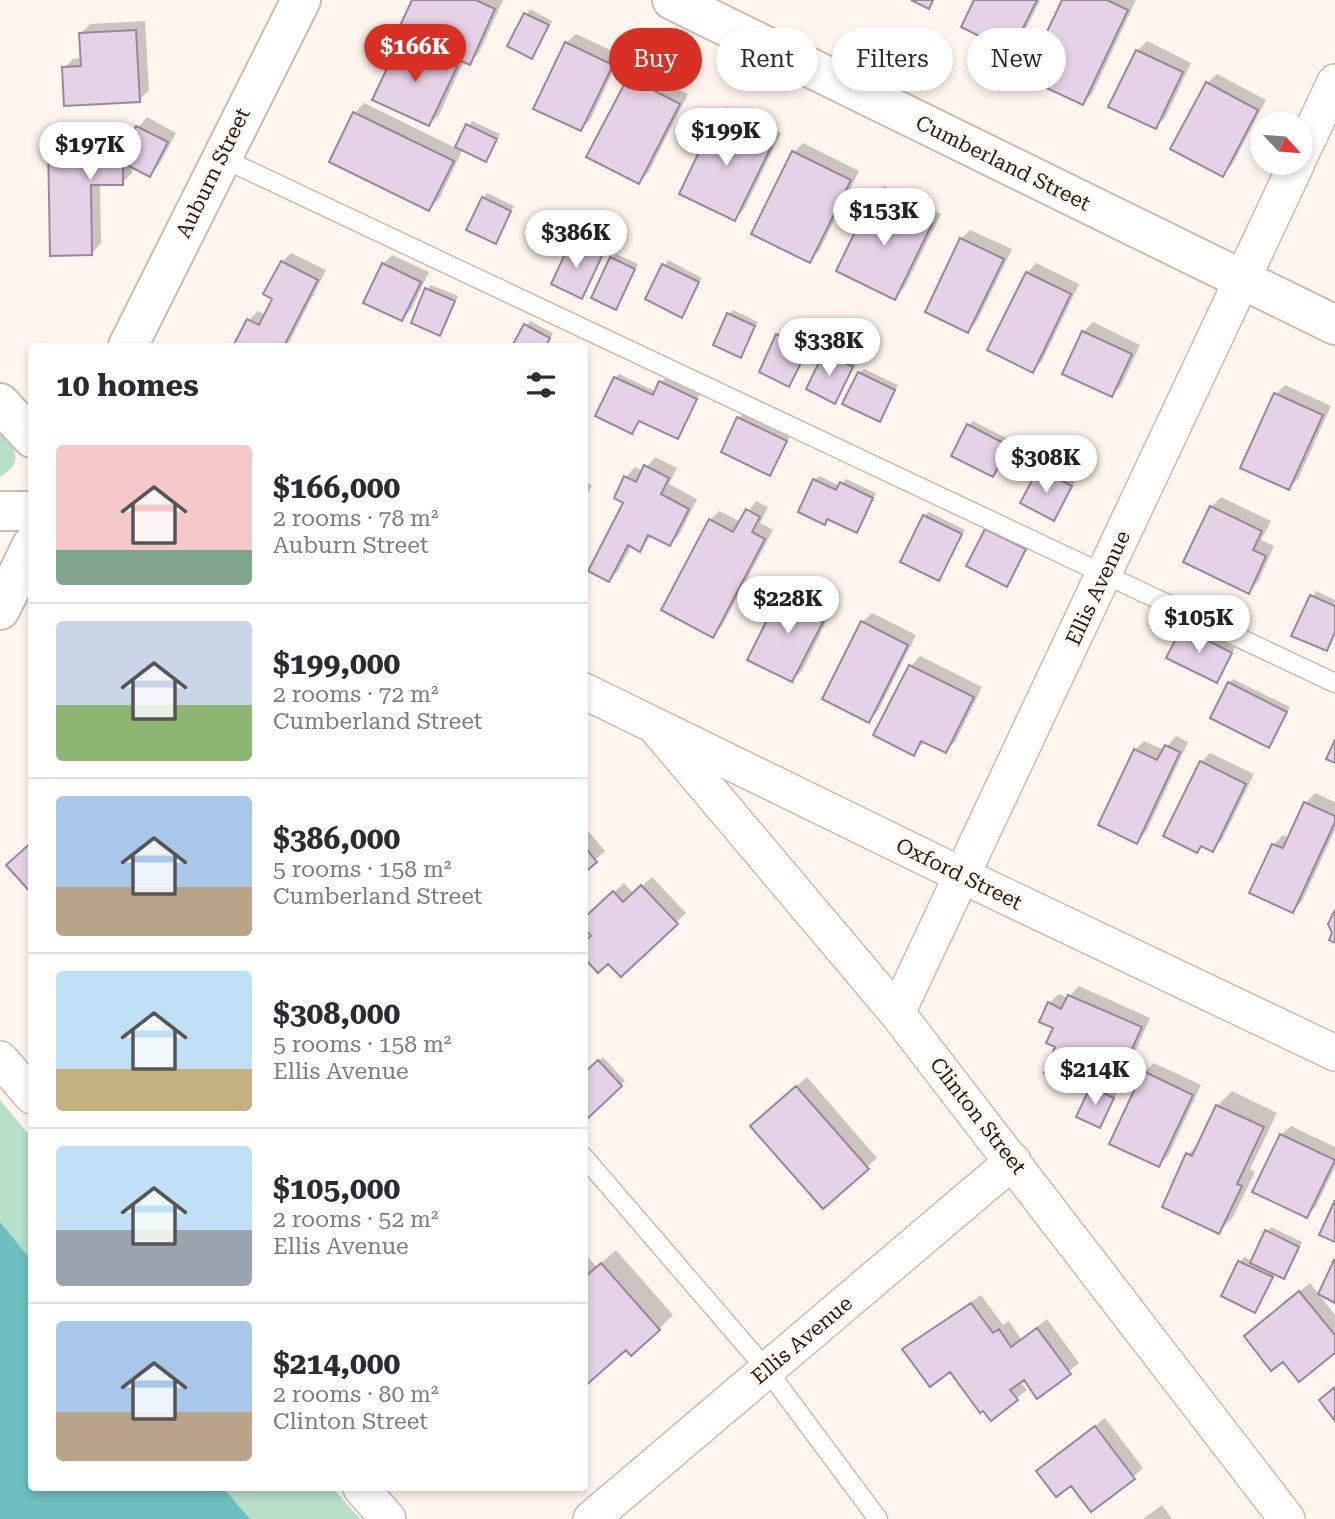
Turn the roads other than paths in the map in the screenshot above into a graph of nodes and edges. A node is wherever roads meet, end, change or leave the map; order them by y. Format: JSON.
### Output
{"nodes":[{"id":1,"x":301,"y":0,"type":"edge"},
{"id":2,"x":672,"y":0,"type":"edge"},
{"id":3,"x":1335,"y":82,"type":"edge"},
{"id":4,"x":1313,"y":129,"type":"edge"},
{"id":5,"x":220,"y":157,"type":"junction"},
{"id":6,"x":1291,"y":175,"type":"edge"},
{"id":7,"x":1242,"y":281,"type":"junction"},
{"id":8,"x":1335,"y":325,"type":"edge"},
{"id":9,"x":129,"y":343,"type":"edge"},
{"id":10,"x":0,"y":403,"type":"edge"},
{"id":11,"x":28,"y":434,"type":"edge"},
{"id":12,"x":0,"y":510,"type":"edge"},
{"id":13,"x":28,"y":511,"type":"edge"},
{"id":14,"x":27,"y":565,"type":"edge"},
{"id":15,"x":1104,"y":575,"type":"junction"},
{"id":16,"x":0,"y":610,"type":"edge"},
{"id":17,"x":1335,"y":682,"type":"edge"},
{"id":18,"x":588,"y":693,"type":"edge"},
{"id":19,"x":654,"y":725,"type":"junction"},
{"id":20,"x":962,"y":876,"type":"junction"},
{"id":21,"x":898,"y":1013,"type":"junction"},
{"id":22,"x":1335,"y":1053,"type":"edge"},
{"id":23,"x":0,"y":1059,"type":"edge"},
{"id":24,"x":28,"y":1091,"type":"edge"},
{"id":25,"x":1013,"y":1161,"type":"junction"},
{"id":26,"x":588,"y":1162,"type":"edge"},
{"id":27,"x":767,"y":1370,"type":"junction"},
{"id":28,"x":365,"y":1491,"type":"edge"},
{"id":29,"x":388,"y":1519,"type":"edge"},
{"id":30,"x":591,"y":1519,"type":"edge"},
{"id":31,"x":878,"y":1519,"type":"edge"},
{"id":32,"x":1287,"y":1519,"type":"edge"}],
"edges":[{"from":1,"to":5,"type":"street","name":"Auburn Street"},
{"from":2,"to":7,"type":"street","name":"Cumberland Street"},
{"from":3,"to":4,"type":"street"},
{"from":5,"to":9,"type":"street","name":"Auburn Street"},
{"from":5,"to":15,"type":"lane"},
{"from":6,"to":7,"type":"street","name":"Ellis Avenue"},
{"from":7,"to":8,"type":"street","name":"Cumberland Street"},
{"from":7,"to":15,"type":"street","name":"Ellis Avenue"},
{"from":10,"to":11,"type":"street"},
{"from":12,"to":13,"type":"street"},
{"from":14,"to":16,"type":"street"},
{"from":15,"to":17,"type":"lane"},
{"from":15,"to":20,"type":"street","name":"Ellis Avenue"},
{"from":18,"to":19,"type":"street","name":"Oxford Street"},
{"from":19,"to":20,"type":"street","name":"Oxford Street"},
{"from":19,"to":21,"type":"street","name":"Clinton Street"},
{"from":20,"to":21,"type":"street","name":"Ellis Avenue"},
{"from":20,"to":22,"type":"street","name":"Oxford Street"},
{"from":21,"to":25,"type":"street","name":"Clinton Street"},
{"from":23,"to":24,"type":"street"},
{"from":25,"to":27,"type":"street","name":"Ellis Avenue"},
{"from":25,"to":32,"type":"street","name":"Clinton Street"},
{"from":26,"to":27,"type":"lane"},
{"from":27,"to":30,"type":"street","name":"Ellis Avenue"},
{"from":27,"to":31,"type":"lane"},
{"from":28,"to":29,"type":"street"}]}
